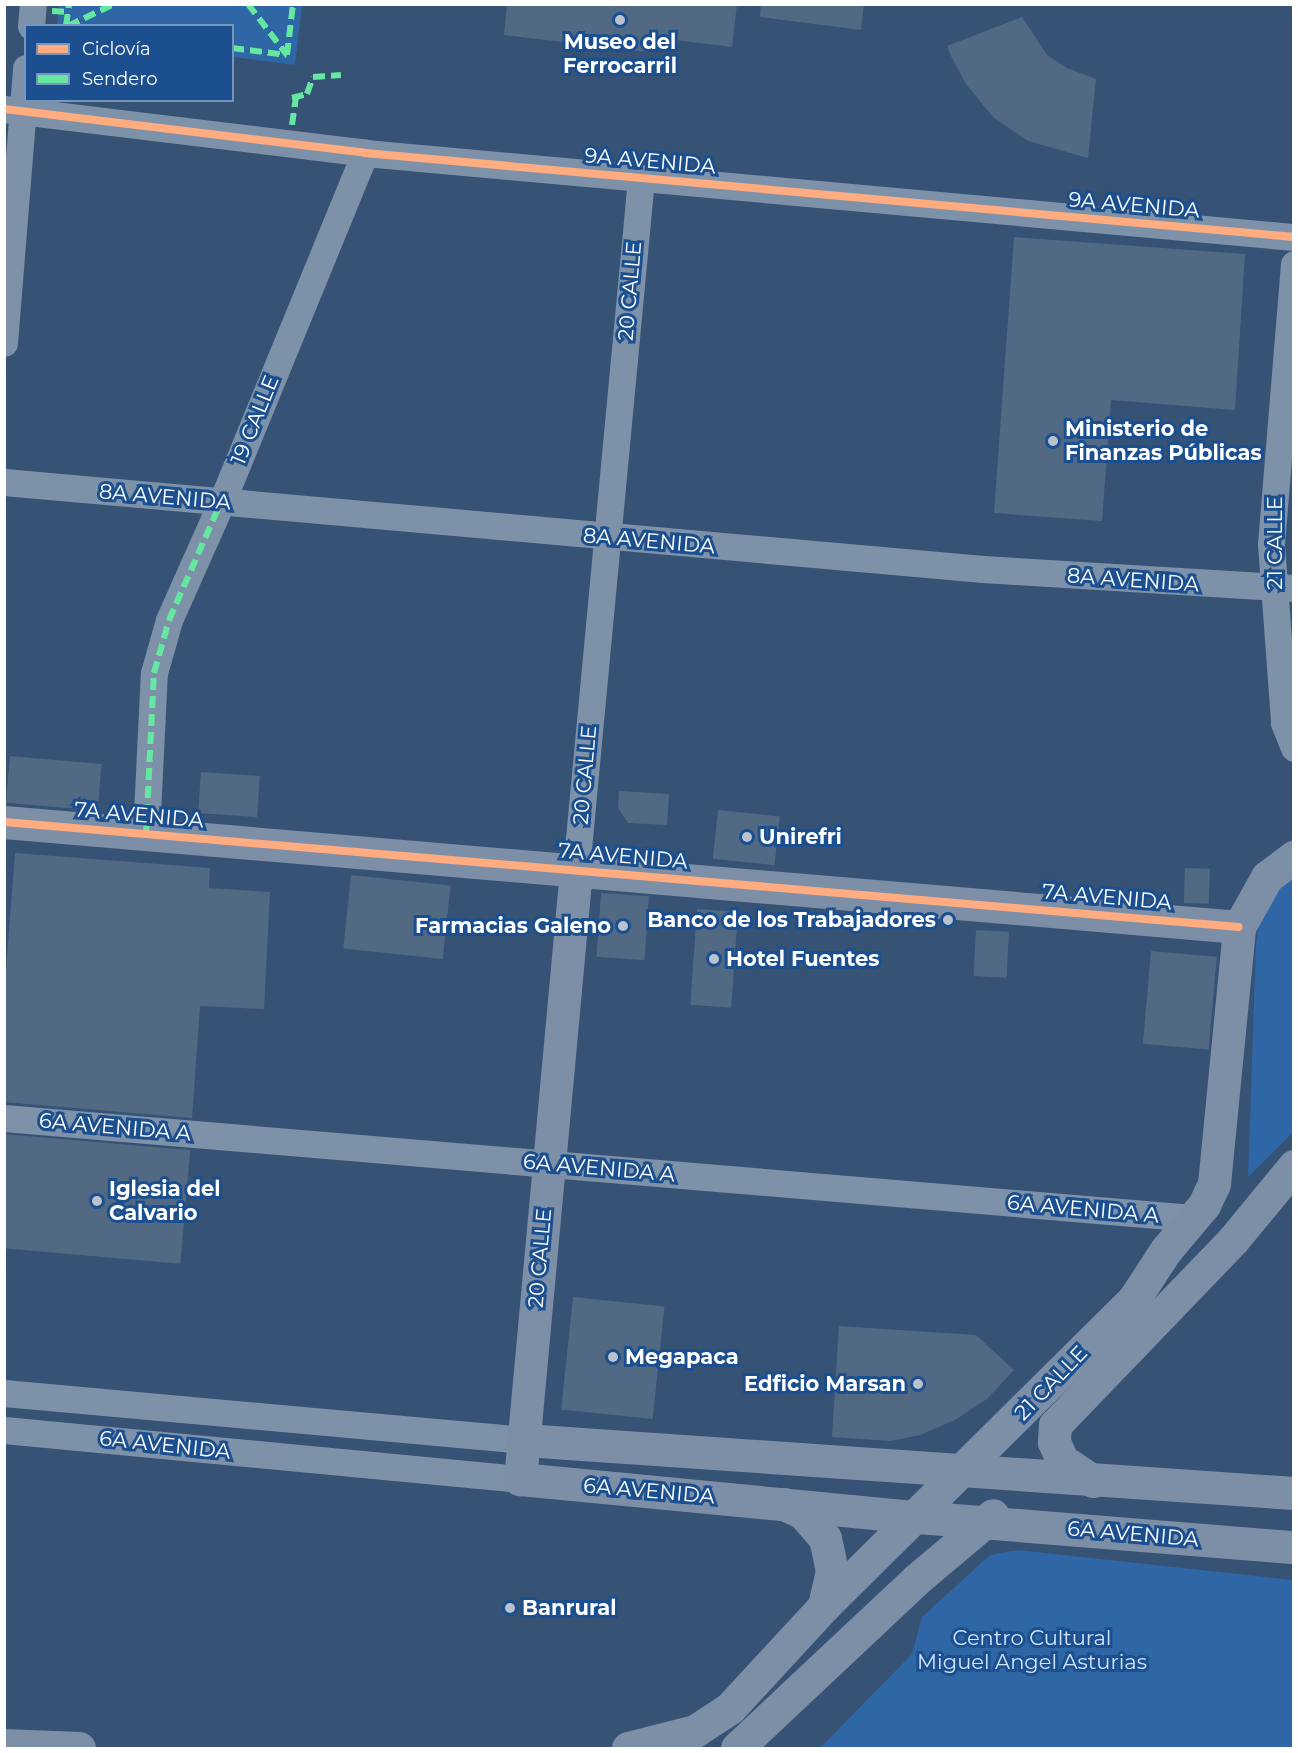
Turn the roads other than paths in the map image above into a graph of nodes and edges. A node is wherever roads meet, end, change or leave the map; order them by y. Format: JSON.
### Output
{"nodes":[{"id":1,"x":33,"y":4,"type":"edge"},
{"id":2,"x":31,"y":24,"type":"edge"},
{"id":3,"x":24,"y":74,"type":"edge"},
{"id":4,"x":12,"y":110,"type":"edge"},
{"id":5,"x":365,"y":153,"type":"junction"},
{"id":6,"x":641,"y":177,"type":"junction"},
{"id":7,"x":1293,"y":237,"type":"edge"},
{"id":8,"x":1293,"y":264,"type":"edge"},
{"id":9,"x":4,"y":343,"type":"edge"},
{"id":10,"x":4,"y":482,"type":"edge"},
{"id":11,"x":221,"y":502,"type":"junction"},
{"id":12,"x":607,"y":538,"type":"junction"},
{"id":13,"x":1284,"y":588,"type":"edge"},
{"id":14,"x":1293,"y":748,"type":"edge"},
{"id":15,"x":4,"y":822,"type":"edge"},
{"id":16,"x":146,"y":834,"type":"junction"},
{"id":17,"x":1293,"y":857,"type":"edge"},
{"id":18,"x":576,"y":870,"type":"junction"},
{"id":19,"x":1239,"y":927,"type":"junction"},
{"id":20,"x":4,"y":1118,"type":"edge"},
{"id":21,"x":549,"y":1164,"type":"junction"},
{"id":22,"x":1286,"y":1174,"type":"edge"},
{"id":23,"x":1194,"y":1218,"type":"junction"},
{"id":24,"x":1134,"y":1299,"type":"junction"},
{"id":25,"x":4,"y":1393,"type":"edge"},
{"id":26,"x":4,"y":1430,"type":"edge"},
{"id":27,"x":524,"y":1440,"type":"junction"},
{"id":28,"x":962,"y":1473,"type":"junction"},
{"id":29,"x":1039,"y":1478,"type":"junction"},
{"id":30,"x":520,"y":1479,"type":"junction"},
{"id":31,"x":1093,"y":1481,"type":"junction"},
{"id":32,"x":1293,"y":1493,"type":"edge"},
{"id":33,"x":783,"y":1503,"type":"junction"},
{"id":34,"x":918,"y":1517,"type":"junction"},
{"id":35,"x":986,"y":1521,"type":"junction"},
{"id":36,"x":1293,"y":1547,"type":"edge"},
{"id":37,"x":824,"y":1606,"type":"junction"},
{"id":38,"x":750,"y":1742,"type":"edge"},
{"id":39,"x":669,"y":1743,"type":"edge"},
{"id":40,"x":4,"y":1745,"type":"edge"},
{"id":41,"x":79,"y":1749,"type":"edge"},
{"id":42,"x":628,"y":1749,"type":"edge"}],
"edges":[{"from":1,"to":2,"type":"street"},
{"from":3,"to":4,"type":"street"},
{"from":4,"to":5,"type":"street","name":"9A AVENIDA"},
{"from":4,"to":9,"type":"street"},
{"from":5,"to":6,"type":"street","name":"9A AVENIDA"},
{"from":5,"to":11,"type":"street","name":"19 CALLE"},
{"from":6,"to":7,"type":"street","name":"9A AVENIDA"},
{"from":6,"to":12,"type":"street","name":"20 CALLE"},
{"from":8,"to":13,"type":"street","name":"21 CALLE"},
{"from":10,"to":11,"type":"street","name":"8A AVENIDA"},
{"from":11,"to":12,"type":"street","name":"8A AVENIDA"},
{"from":11,"to":16,"type":"street","name":"19 CALLE"},
{"from":12,"to":13,"type":"street","name":"8A AVENIDA"},
{"from":12,"to":18,"type":"street","name":"20 CALLE"},
{"from":13,"to":14,"type":"street","name":"21 CALLE"},
{"from":15,"to":16,"type":"main road","name":"7A AVENIDA"},
{"from":16,"to":18,"type":"main road","name":"7A AVENIDA"},
{"from":17,"to":19,"type":"main road"},
{"from":18,"to":19,"type":"main road","name":"7A AVENIDA"},
{"from":18,"to":21,"type":"main road","name":"20 CALLE"},
{"from":19,"to":23,"type":"main road","name":"21 CALLE"},
{"from":20,"to":21,"type":"street","name":"6A AVENIDA A"},
{"from":21,"to":23,"type":"street","name":"6A AVENIDA A"},
{"from":21,"to":27,"type":"main road","name":"20 CALLE"},
{"from":22,"to":24,"type":"main road"},
{"from":22,"to":31,"type":"main road","name":"21 CALLE"},
{"from":23,"to":24,"type":"main road","name":"21 CALLE"},
{"from":24,"to":28,"type":"main road","name":"21 CALLE"},
{"from":25,"to":27,"type":"street","name":"6A AVENIDA"},
{"from":26,"to":30,"type":"street","name":"6A AVENIDA"},
{"from":27,"to":28,"type":"main road","name":"6A AVENIDA"},
{"from":27,"to":30,"type":"main road","name":"20 CALLE"},
{"from":28,"to":29,"type":"main road","name":"6A AVENIDA"},
{"from":28,"to":34,"type":"main road","name":"21 CALLE"},
{"from":29,"to":31,"type":"main road","name":"6A AVENIDA"},
{"from":29,"to":35,"type":"main road"},
{"from":30,"to":33,"type":"main road","name":"6A AVENIDA"},
{"from":31,"to":32,"type":"main road","name":"6A AVENIDA"},
{"from":33,"to":34,"type":"main road","name":"6A AVENIDA"},
{"from":33,"to":37,"type":"main road"},
{"from":34,"to":35,"type":"main road","name":"6A AVENIDA"},
{"from":34,"to":37,"type":"main road","name":"21 CALLE"},
{"from":35,"to":36,"type":"main road","name":"6A AVENIDA"},
{"from":35,"to":38,"type":"main road"},
{"from":37,"to":39,"type":"main road","name":"21 CALLE"},
{"from":39,"to":42,"type":"main road","name":"21 CALLE"},
{"from":40,"to":41,"type":"main road"}]}
